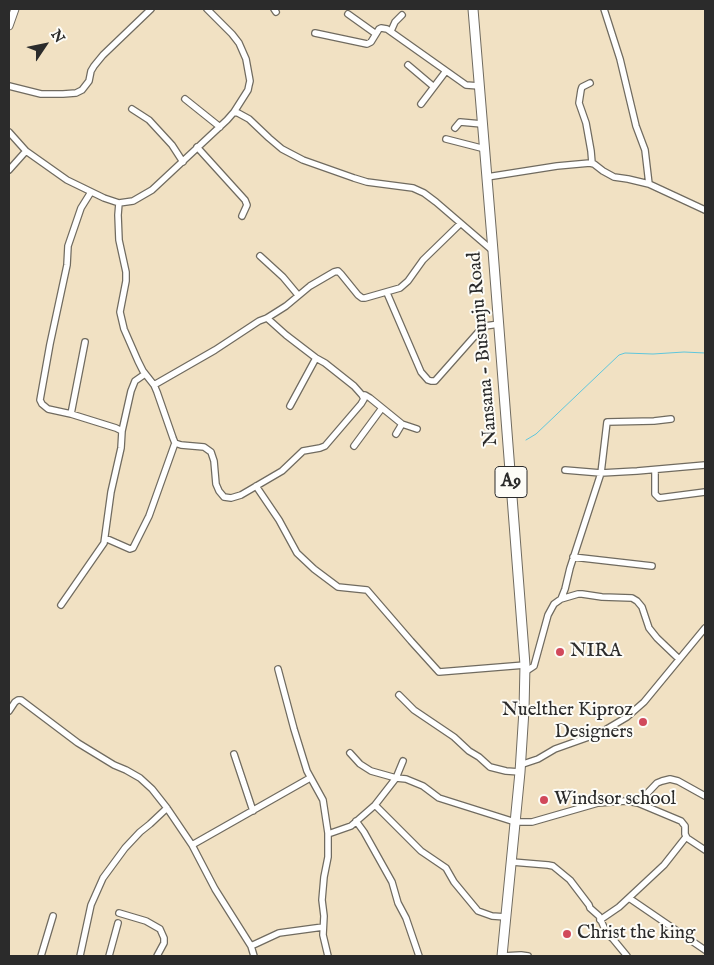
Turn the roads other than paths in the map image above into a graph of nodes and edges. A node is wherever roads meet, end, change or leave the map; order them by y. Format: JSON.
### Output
{"nodes":[{"id":1,"x":15,"y":9,"type":"edge"},
{"id":2,"x":152,"y":9,"type":"edge"},
{"id":3,"x":207,"y":9,"type":"edge"},
{"id":4,"x":472,"y":9,"type":"edge"},
{"id":5,"x":604,"y":9,"type":"edge"},
{"id":6,"x":348,"y":14,"type":"dead end"},
{"id":7,"x":402,"y":14,"type":"dead end"},
{"id":8,"x":9,"y":26,"type":"edge"},
{"id":9,"x":391,"y":32,"type":"junction"},
{"id":10,"x":315,"y":33,"type":"dead end"},
{"id":11,"x":376,"y":34,"type":"junction"},
{"id":12,"x":408,"y":65,"type":"dead end"},
{"id":13,"x":446,"y":71,"type":"junction"},
{"id":14,"x":590,"y":83,"type":"dead end"},
{"id":15,"x":9,"y":86,"type":"edge"},
{"id":16,"x":434,"y":86,"type":"junction"},
{"id":17,"x":479,"y":86,"type":"junction"},
{"id":18,"x":185,"y":99,"type":"dead end"},
{"id":19,"x":421,"y":104,"type":"dead end"},
{"id":20,"x":132,"y":109,"type":"dead end"},
{"id":21,"x":234,"y":112,"type":"junction"},
{"id":22,"x":482,"y":124,"type":"junction"},
{"id":23,"x":220,"y":127,"type":"junction"},
{"id":24,"x":455,"y":128,"type":"dead end"},
{"id":25,"x":9,"y":132,"type":"edge"},
{"id":26,"x":446,"y":139,"type":"dead end"},
{"id":27,"x":198,"y":147,"type":"junction"},
{"id":28,"x":484,"y":149,"type":"junction"},
{"id":29,"x":26,"y":151,"type":"junction"},
{"id":30,"x":183,"y":162,"type":"junction"},
{"id":31,"x":592,"y":163,"type":"junction"},
{"id":32,"x":9,"y":170,"type":"edge"},
{"id":33,"x":487,"y":177,"type":"junction"},
{"id":34,"x":649,"y":184,"type":"junction"},
{"id":35,"x":91,"y":192,"type":"junction"},
{"id":36,"x":119,"y":203,"type":"junction"},
{"id":37,"x":705,"y":210,"type":"edge"},
{"id":38,"x":242,"y":216,"type":"dead end"},
{"id":39,"x":460,"y":224,"type":"junction"},
{"id":40,"x":493,"y":251,"type":"junction"},
{"id":41,"x":260,"y":256,"type":"dead end"},
{"id":42,"x":387,"y":293,"type":"junction"},
{"id":43,"x":298,"y":295,"type":"junction"},
{"id":44,"x":267,"y":318,"type":"junction"},
{"id":45,"x":499,"y":324,"type":"junction"},
{"id":46,"x":85,"y":342,"type":"dead end"},
{"id":47,"x":316,"y":358,"type":"junction"},
{"id":48,"x":145,"y":374,"type":"junction"},
{"id":49,"x":154,"y":386,"type":"junction"},
{"id":50,"x":362,"y":395,"type":"junction"},
{"id":51,"x":290,"y":406,"type":"dead end"},
{"id":52,"x":382,"y":408,"type":"junction"},
{"id":53,"x":71,"y":414,"type":"junction"},
{"id":54,"x":671,"y":419,"type":"dead end"},
{"id":55,"x":402,"y":424,"type":"junction"},
{"id":56,"x":417,"y":429,"type":"dead end"},
{"id":57,"x":122,"y":431,"type":"junction"},
{"id":58,"x":396,"y":434,"type":"dead end"},
{"id":59,"x":176,"y":443,"type":"junction"},
{"id":60,"x":354,"y":446,"type":"dead end"},
{"id":61,"x":705,"y":465,"type":"edge"},
{"id":62,"x":565,"y":470,"type":"dead end"},
{"id":63,"x":655,"y":470,"type":"junction"},
{"id":64,"x":601,"y":473,"type":"junction"},
{"id":65,"x":256,"y":486,"type":"junction"},
{"id":66,"x":705,"y":492,"type":"edge"},
{"id":67,"x":106,"y":538,"type":"junction"},
{"id":68,"x":573,"y":557,"type":"junction"},
{"id":69,"x":652,"y":566,"type":"dead end"},
{"id":70,"x":561,"y":600,"type":"junction"},
{"id":71,"x":61,"y":605,"type":"dead end"},
{"id":72,"x":704,"y":633,"type":"edge"},
{"id":73,"x":679,"y":659,"type":"junction"},
{"id":74,"x":278,"y":669,"type":"dead end"},
{"id":75,"x":525,"y":669,"type":"junction"},
{"id":76,"x":399,"y":695,"type":"dead end"},
{"id":77,"x":9,"y":711,"type":"edge"},
{"id":78,"x":350,"y":753,"type":"dead end"},
{"id":79,"x":234,"y":754,"type":"dead end"},
{"id":80,"x":403,"y":760,"type":"dead end"},
{"id":81,"x":520,"y":768,"type":"junction"},
{"id":82,"x":310,"y":778,"type":"junction"},
{"id":83,"x":396,"y":778,"type":"junction"},
{"id":84,"x":705,"y":796,"type":"edge"},
{"id":85,"x":638,"y":803,"type":"junction"},
{"id":86,"x":375,"y":805,"type":"junction"},
{"id":87,"x":167,"y":808,"type":"junction"},
{"id":88,"x":253,"y":811,"type":"junction"},
{"id":89,"x":356,"y":821,"type":"junction"},
{"id":90,"x":515,"y":822,"type":"junction"},
{"id":91,"x":328,"y":833,"type":"junction"},
{"id":92,"x":686,"y":837,"type":"junction"},
{"id":93,"x":192,"y":845,"type":"junction"},
{"id":94,"x":705,"y":850,"type":"edge"},
{"id":95,"x":512,"y":862,"type":"junction"},
{"id":96,"x":629,"y":898,"type":"junction"},
{"id":97,"x":119,"y":913,"type":"dead end"},
{"id":98,"x":53,"y":916,"type":"dead end"},
{"id":99,"x":506,"y":917,"type":"junction"},
{"id":100,"x":600,"y":920,"type":"junction"},
{"id":101,"x":118,"y":923,"type":"dead end"},
{"id":102,"x":323,"y":927,"type":"junction"},
{"id":103,"x":251,"y":946,"type":"junction"},
{"id":104,"x":705,"y":950,"type":"edge"},
{"id":105,"x":41,"y":956,"type":"edge"},
{"id":106,"x":80,"y":956,"type":"edge"},
{"id":107,"x":108,"y":956,"type":"edge"},
{"id":108,"x":157,"y":956,"type":"edge"},
{"id":109,"x":254,"y":956,"type":"edge"},
{"id":110,"x":328,"y":956,"type":"edge"},
{"id":111,"x":419,"y":956,"type":"edge"},
{"id":112,"x":502,"y":956,"type":"edge"},
{"id":113,"x":528,"y":956,"type":"edge"},
{"id":114,"x":627,"y":956,"type":"edge"}],
"edges":[{"from":1,"to":8,"type":"street"},
{"from":2,"to":15,"type":"street"},
{"from":3,"to":21,"type":"street"},
{"from":4,"to":17,"type":"main road","name":"Nansana - Busunju Road","number":"A9"},
{"from":5,"to":34,"type":"street"},
{"from":6,"to":11,"type":"street"},
{"from":7,"to":9,"type":"street"},
{"from":9,"to":11,"type":"street"},
{"from":9,"to":13,"type":"street"},
{"from":10,"to":11,"type":"street"},
{"from":12,"to":16,"type":"street"},
{"from":13,"to":16,"type":"street"},
{"from":13,"to":17,"type":"street"},
{"from":14,"to":31,"type":"street"},
{"from":16,"to":19,"type":"street"},
{"from":17,"to":22,"type":"main road","name":"Nansana - Busunju Road","number":"A9"},
{"from":18,"to":23,"type":"street"},
{"from":20,"to":30,"type":"street"},
{"from":21,"to":23,"type":"street"},
{"from":21,"to":39,"type":"street"},
{"from":22,"to":24,"type":"street"},
{"from":22,"to":28,"type":"main road","name":"Nansana - Busunju Road","number":"A9"},
{"from":23,"to":27,"type":"street"},
{"from":25,"to":29,"type":"street"},
{"from":26,"to":28,"type":"street"},
{"from":27,"to":30,"type":"street"},
{"from":27,"to":38,"type":"street"},
{"from":28,"to":33,"type":"main road","name":"Nansana - Busunju Road","number":"A9"},
{"from":29,"to":32,"type":"street"},
{"from":29,"to":35,"type":"street"},
{"from":30,"to":36,"type":"street"},
{"from":31,"to":33,"type":"street"},
{"from":31,"to":34,"type":"street"},
{"from":33,"to":40,"type":"main road","name":"Nansana - Busunju Road","number":"A9"},
{"from":34,"to":37,"type":"street"},
{"from":35,"to":36,"type":"street"},
{"from":35,"to":53,"type":"street"},
{"from":36,"to":48,"type":"street"},
{"from":39,"to":40,"type":"street"},
{"from":39,"to":42,"type":"street"},
{"from":40,"to":45,"type":"main road","name":"Nansana - Busunju Road","number":"A9"},
{"from":41,"to":43,"type":"street"},
{"from":42,"to":43,"type":"street"},
{"from":42,"to":45,"type":"street"},
{"from":43,"to":44,"type":"street"},
{"from":44,"to":47,"type":"street"},
{"from":44,"to":49,"type":"street"},
{"from":45,"to":75,"type":"main road","name":"Nansana - Busunju Road","number":"A9"},
{"from":46,"to":53,"type":"street"},
{"from":47,"to":50,"type":"street"},
{"from":47,"to":51,"type":"street"},
{"from":48,"to":49,"type":"street"},
{"from":48,"to":57,"type":"street"},
{"from":49,"to":59,"type":"street"},
{"from":50,"to":52,"type":"street"},
{"from":50,"to":65,"type":"street"},
{"from":52,"to":55,"type":"street"},
{"from":52,"to":60,"type":"street"},
{"from":53,"to":57,"type":"street"},
{"from":54,"to":64,"type":"street"},
{"from":55,"to":56,"type":"street"},
{"from":55,"to":58,"type":"street"},
{"from":57,"to":67,"type":"street"},
{"from":59,"to":65,"type":"street"},
{"from":59,"to":67,"type":"street"},
{"from":61,"to":63,"type":"street"},
{"from":62,"to":64,"type":"street"},
{"from":63,"to":64,"type":"street"},
{"from":63,"to":66,"type":"street"},
{"from":64,"to":68,"type":"street"},
{"from":65,"to":75,"type":"street"},
{"from":67,"to":71,"type":"street"},
{"from":68,"to":69,"type":"street"},
{"from":68,"to":70,"type":"street"},
{"from":70,"to":73,"type":"street"},
{"from":70,"to":75,"type":"street"},
{"from":72,"to":73,"type":"street"},
{"from":73,"to":81,"type":"street"},
{"from":74,"to":82,"type":"street"},
{"from":75,"to":81,"type":"main road","name":"Nansana - Busunju Road","number":"A9"},
{"from":76,"to":81,"type":"street"},
{"from":77,"to":87,"type":"street"},
{"from":78,"to":83,"type":"street"},
{"from":79,"to":88,"type":"street"},
{"from":80,"to":83,"type":"street"},
{"from":81,"to":90,"type":"main road","name":"Nansana - Busunju Road","number":"A9"},
{"from":82,"to":88,"type":"street"},
{"from":82,"to":91,"type":"street"},
{"from":83,"to":86,"type":"street"},
{"from":83,"to":90,"type":"street"},
{"from":84,"to":85,"type":"street"},
{"from":85,"to":90,"type":"street"},
{"from":85,"to":92,"type":"street"},
{"from":86,"to":89,"type":"street"},
{"from":86,"to":99,"type":"street"},
{"from":87,"to":93,"type":"street"},
{"from":87,"to":106,"type":"street"},
{"from":88,"to":93,"type":"street"},
{"from":89,"to":91,"type":"street"},
{"from":89,"to":111,"type":"street"},
{"from":90,"to":95,"type":"main road","name":"Nansana - Busunju Road","number":"A9"},
{"from":91,"to":102,"type":"street"},
{"from":92,"to":94,"type":"street"},
{"from":92,"to":96,"type":"street"},
{"from":93,"to":103,"type":"street"},
{"from":95,"to":99,"type":"main road","name":"Nansana - Busunju Road","number":"A9"},
{"from":95,"to":100,"type":"street"},
{"from":96,"to":100,"type":"street"},
{"from":96,"to":104,"type":"street"},
{"from":97,"to":108,"type":"street"},
{"from":98,"to":105,"type":"street"},
{"from":99,"to":112,"type":"main road","name":"Nansana - Busunju Road","number":"A9"},
{"from":100,"to":114,"type":"street"},
{"from":101,"to":107,"type":"street"},
{"from":102,"to":103,"type":"street"},
{"from":102,"to":110,"type":"street"},
{"from":103,"to":109,"type":"street"},
{"from":112,"to":113,"type":"street"}]}
